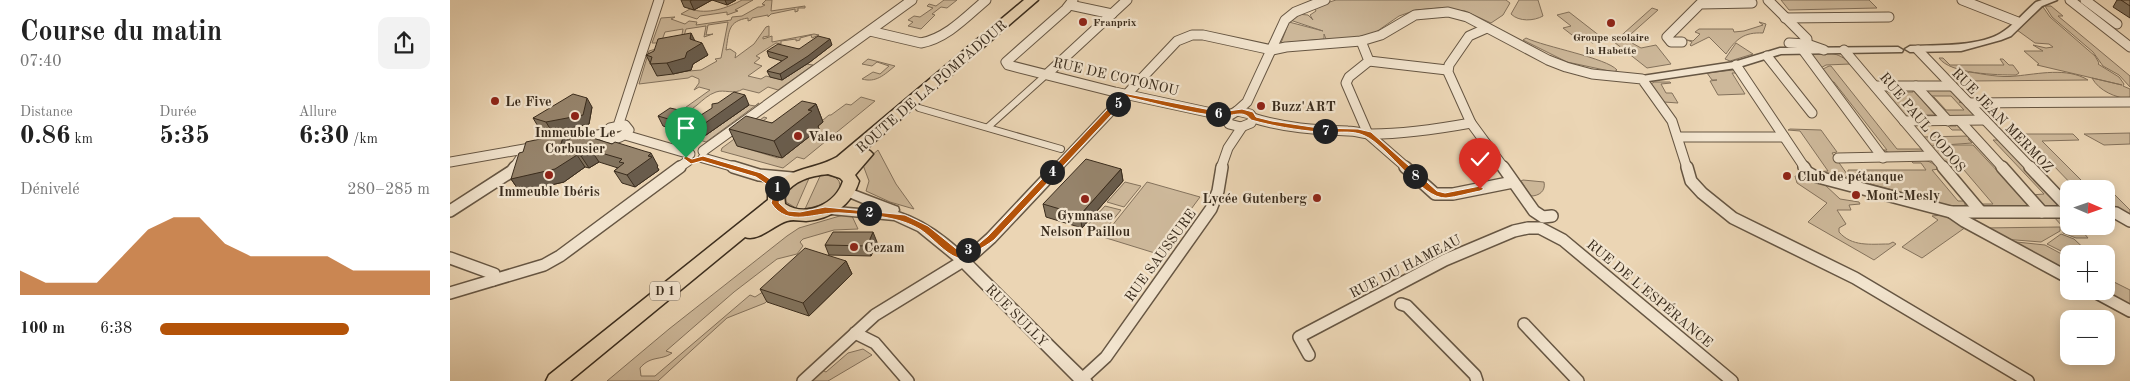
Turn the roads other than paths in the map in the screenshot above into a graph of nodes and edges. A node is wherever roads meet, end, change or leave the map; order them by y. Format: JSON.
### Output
{"nodes":[{"id":1,"x":659,"y":0,"type":"edge"},
{"id":2,"x":912,"y":0,"type":"edge"},
{"id":3,"x":986,"y":0,"type":"edge"},
{"id":4,"x":1032,"y":0,"type":"edge"},
{"id":5,"x":1042,"y":0,"type":"edge"},
{"id":6,"x":1127,"y":0,"type":"edge"},
{"id":7,"x":1325,"y":0,"type":"edge"},
{"id":8,"x":1768,"y":0,"type":"edge"},
{"id":9,"x":1962,"y":0,"type":"edge"},
{"id":10,"x":2052,"y":0,"type":"edge"},
{"id":11,"x":2070,"y":0,"type":"edge"},
{"id":12,"x":2085,"y":0,"type":"edge"},
{"id":13,"x":1072,"y":2,"type":"edge"},
{"id":14,"x":1752,"y":3,"type":"dead end"},
{"id":15,"x":1112,"y":14,"type":"junction"},
{"id":16,"x":1889,"y":17,"type":"dead end"},
{"id":17,"x":1785,"y":18,"type":"junction"},
{"id":18,"x":2018,"y":22,"type":"junction"},
{"id":19,"x":2117,"y":24,"type":"dead end"},
{"id":20,"x":1792,"y":26,"type":"junction"},
{"id":21,"x":1488,"y":28,"type":"junction"},
{"id":22,"x":870,"y":31,"type":"junction"},
{"id":23,"x":1361,"y":41,"type":"junction"},
{"id":24,"x":1682,"y":42,"type":"dead end"},
{"id":25,"x":1789,"y":44,"type":"junction"},
{"id":26,"x":1805,"y":47,"type":"junction"},
{"id":27,"x":2130,"y":47,"type":"edge"},
{"id":28,"x":1272,"y":50,"type":"junction"},
{"id":29,"x":1844,"y":50,"type":"junction"},
{"id":30,"x":1898,"y":50,"type":"dead end"},
{"id":31,"x":1914,"y":50,"type":"joint"},
{"id":32,"x":1780,"y":51,"type":"junction"},
{"id":33,"x":1767,"y":56,"type":"junction"},
{"id":34,"x":1369,"y":61,"type":"junction"},
{"id":35,"x":1736,"y":65,"type":"junction"},
{"id":36,"x":1447,"y":70,"type":"junction"},
{"id":37,"x":1047,"y":74,"type":"junction"},
{"id":38,"x":1642,"y":79,"type":"junction"},
{"id":39,"x":1874,"y":86,"type":"junction"},
{"id":40,"x":1916,"y":86,"type":"junction"},
{"id":41,"x":1952,"y":86,"type":"junction"},
{"id":42,"x":1126,"y":95,"type":"junction"},
{"id":43,"x":1247,"y":102,"type":"junction"},
{"id":44,"x":2130,"y":102,"type":"edge"},
{"id":45,"x":1969,"y":103,"type":"junction"},
{"id":46,"x":919,"y":108,"type":"dead end"},
{"id":47,"x":1812,"y":113,"type":"dead end"},
{"id":48,"x":1229,"y":115,"type":"junction"},
{"id":49,"x":1985,"y":120,"type":"junction"},
{"id":50,"x":1904,"y":121,"type":"junction"},
{"id":51,"x":1948,"y":121,"type":"junction"},
{"id":52,"x":1960,"y":121,"type":"junction"},
{"id":53,"x":1471,"y":123,"type":"junction"},
{"id":54,"x":1244,"y":124,"type":"junction"},
{"id":55,"x":618,"y":126,"type":"junction"},
{"id":56,"x":988,"y":127,"type":"junction"},
{"id":57,"x":603,"y":134,"type":"junction"},
{"id":58,"x":1368,"y":134,"type":"junction"},
{"id":59,"x":625,"y":135,"type":"junction"},
{"id":60,"x":1678,"y":137,"type":"junction"},
{"id":61,"x":1784,"y":137,"type":"junction"},
{"id":62,"x":567,"y":141,"type":"edge"},
{"id":63,"x":549,"y":144,"type":"edge"},
{"id":64,"x":523,"y":149,"type":"junction"},
{"id":65,"x":1061,"y":149,"type":"dead end"},
{"id":66,"x":703,"y":155,"type":"junction"},
{"id":67,"x":1933,"y":156,"type":"junction"},
{"id":68,"x":689,"y":158,"type":"junction"},
{"id":69,"x":1838,"y":158,"type":"dead end"},
{"id":70,"x":1883,"y":158,"type":"junction"},
{"id":71,"x":450,"y":162,"type":"edge"},
{"id":72,"x":828,"y":168,"type":"junction"},
{"id":73,"x":759,"y":175,"type":"junction"},
{"id":74,"x":847,"y":175,"type":"junction"},
{"id":75,"x":792,"y":178,"type":"junction"},
{"id":76,"x":1514,"y":182,"type":"junction"},
{"id":77,"x":848,"y":192,"type":"junction"},
{"id":78,"x":2060,"y":200,"type":"edge"},
{"id":79,"x":781,"y":202,"type":"junction"},
{"id":80,"x":825,"y":210,"type":"junction"},
{"id":81,"x":450,"y":211,"type":"edge"},
{"id":82,"x":1980,"y":211,"type":"junction"},
{"id":83,"x":2060,"y":211,"type":"edge"},
{"id":84,"x":1951,"y":212,"type":"junction"},
{"id":85,"x":2042,"y":212,"type":"junction"},
{"id":86,"x":2115,"y":213,"type":"edge"},
{"id":87,"x":1552,"y":216,"type":"dead end"},
{"id":88,"x":2130,"y":221,"type":"edge"},
{"id":89,"x":1548,"y":228,"type":"joint"},
{"id":90,"x":959,"y":257,"type":"junction"},
{"id":91,"x":450,"y":258,"type":"edge"},
{"id":92,"x":2060,"y":273,"type":"edge"},
{"id":93,"x":493,"y":280,"type":"junction"},
{"id":94,"x":450,"y":293,"type":"edge"},
{"id":95,"x":2110,"y":300,"type":"edge"},
{"id":96,"x":1401,"y":304,"type":"dead end"},
{"id":97,"x":2130,"y":311,"type":"edge"},
{"id":98,"x":1524,"y":324,"type":"dead end"},
{"id":99,"x":855,"y":333,"type":"junction"},
{"id":100,"x":1309,"y":355,"type":"dead end"},
{"id":101,"x":1083,"y":380,"type":"edge"},
{"id":102,"x":556,"y":381,"type":"edge"},
{"id":103,"x":570,"y":381,"type":"edge"},
{"id":104,"x":803,"y":381,"type":"edge"},
{"id":105,"x":908,"y":381,"type":"edge"},
{"id":106,"x":1477,"y":381,"type":"edge"},
{"id":107,"x":1578,"y":381,"type":"edge"},
{"id":108,"x":1732,"y":381,"type":"edge"},
{"id":109,"x":2028,"y":381,"type":"edge"}],
"edges":[{"from":1,"to":55,"type":"street"},
{"from":2,"to":22,"type":"street"},
{"from":3,"to":22,"type":"street"},
{"from":4,"to":72,"type":"main road","name":"ROUTE DE LA POMPADOUR"},
{"from":5,"to":74,"type":"main road","name":"ROUTE DE LA POMPADOUR"},
{"from":6,"to":15,"type":"street"},
{"from":7,"to":28,"type":"street"},
{"from":8,"to":17,"type":"street"},
{"from":9,"to":18,"type":"street"},
{"from":10,"to":18,"type":"street"},
{"from":11,"to":27,"type":"street"},
{"from":12,"to":19,"type":"street"},
{"from":13,"to":15,"type":"street"},
{"from":13,"to":37,"type":"street","name":"RUE DE COTONOU"},
{"from":14,"to":24,"type":"street"},
{"from":15,"to":37,"type":"street"},
{"from":16,"to":17,"type":"street"},
{"from":17,"to":20,"type":"street"},
{"from":18,"to":31,"type":"street"},
{"from":20,"to":25,"type":"street"},
{"from":20,"to":26,"type":"street"},
{"from":21,"to":23,"type":"street"},
{"from":21,"to":36,"type":"street"},
{"from":21,"to":38,"type":"street"},
{"from":22,"to":66,"type":"street"},
{"from":23,"to":28,"type":"street"},
{"from":23,"to":34,"type":"street"},
{"from":25,"to":26,"type":"street"},
{"from":25,"to":32,"type":"street"},
{"from":26,"to":29,"type":"street"},
{"from":26,"to":32,"type":"street"},
{"from":26,"to":70,"type":"street"},
{"from":28,"to":42,"type":"street"},
{"from":28,"to":43,"type":"street"},
{"from":29,"to":30,"type":"street"},
{"from":29,"to":39,"type":"street","name":"RUE PAUL CODOS"},
{"from":31,"to":41,"type":"street","name":"RUE JEAN MERMOZ"},
{"from":32,"to":33,"type":"street"},
{"from":33,"to":35,"type":"street"},
{"from":33,"to":47,"type":"street"},
{"from":34,"to":36,"type":"street"},
{"from":34,"to":58,"type":"street"},
{"from":35,"to":38,"type":"street"},
{"from":35,"to":61,"type":"street"},
{"from":36,"to":53,"type":"street"},
{"from":37,"to":42,"type":"street","name":"RUE DE COTONOU"},
{"from":37,"to":56,"type":"street"},
{"from":38,"to":60,"type":"street"},
{"from":39,"to":40,"type":"street"},
{"from":39,"to":50,"type":"street","name":"RUE PAUL CODOS"},
{"from":40,"to":41,"type":"street"},
{"from":40,"to":51,"type":"street"},
{"from":41,"to":45,"type":"street","name":"RUE JEAN MERMOZ"},
{"from":42,"to":48,"type":"street","name":"RUE DE COTONOU"},
{"from":42,"to":90,"type":"street"},
{"from":43,"to":48,"type":"street"},
{"from":43,"to":54,"type":"street"},
{"from":44,"to":45,"type":"street"},
{"from":45,"to":49,"type":"street","name":"RUE JEAN MERMOZ"},
{"from":46,"to":56,"type":"street"},
{"from":48,"to":54,"type":"street","name":"RUE DE COTONOU"},
{"from":48,"to":54,"type":"street"},
{"from":49,"to":52,"type":"street"},
{"from":49,"to":78,"type":"street","name":"RUE JEAN MERMOZ"},
{"from":50,"to":51,"type":"street"},
{"from":50,"to":67,"type":"street","name":"RUE PAUL CODOS"},
{"from":51,"to":52,"type":"street"},
{"from":52,"to":85,"type":"street"},
{"from":53,"to":58,"type":"street"},
{"from":53,"to":76,"type":"street"},
{"from":54,"to":58,"type":"street"},
{"from":54,"to":101,"type":"street","name":"RUE SAUSSURE"},
{"from":55,"to":57,"type":"street"},
{"from":55,"to":59,"type":"street"},
{"from":56,"to":65,"type":"street"},
{"from":57,"to":59,"type":"street"},
{"from":57,"to":62,"type":"street"},
{"from":58,"to":76,"type":"street"},
{"from":59,"to":68,"type":"street"},
{"from":60,"to":61,"type":"street"},
{"from":60,"to":109,"type":"street"},
{"from":61,"to":84,"type":"street"},
{"from":63,"to":64,"type":"street"},
{"from":64,"to":71,"type":"street"},
{"from":64,"to":81,"type":"street"},
{"from":66,"to":68,"type":"street"},
{"from":66,"to":73,"type":"street"},
{"from":67,"to":70,"type":"street"},
{"from":67,"to":82,"type":"street","name":"RUE PAUL CODOS"},
{"from":68,"to":93,"type":"street"},
{"from":69,"to":70,"type":"street"},
{"from":72,"to":74,"type":"main road"},
{"from":72,"to":75,"type":"main road"},
{"from":73,"to":75,"type":"street"},
{"from":73,"to":79,"type":"street"},
{"from":74,"to":77,"type":"main road"},
{"from":75,"to":79,"type":"main road"},
{"from":76,"to":87,"type":"street"},
{"from":77,"to":80,"type":"main road"},
{"from":77,"to":90,"type":"street","name":"RUE SULLY"},
{"from":79,"to":80,"type":"main road"},
{"from":79,"to":102,"type":"main road","number":"D 1"},
{"from":79,"to":103,"type":"main road","number":"D 1"},
{"from":80,"to":90,"type":"street","name":"RUE SULLY"},
{"from":82,"to":84,"type":"street"},
{"from":82,"to":85,"type":"street"},
{"from":83,"to":85,"type":"street"},
{"from":84,"to":92,"type":"street"},
{"from":86,"to":88,"type":"street"},
{"from":89,"to":100,"type":"street","name":"RUE DU HAMEAU"},
{"from":89,"to":108,"type":"street","name":"RUE DE L'ESPÉRANCE"},
{"from":90,"to":99,"type":"street"},
{"from":90,"to":101,"type":"street","name":"RUE SULLY"},
{"from":91,"to":93,"type":"street"},
{"from":93,"to":94,"type":"street"},
{"from":95,"to":97,"type":"street"},
{"from":96,"to":106,"type":"street"},
{"from":98,"to":107,"type":"street"},
{"from":99,"to":104,"type":"street"},
{"from":99,"to":105,"type":"street"}]}
